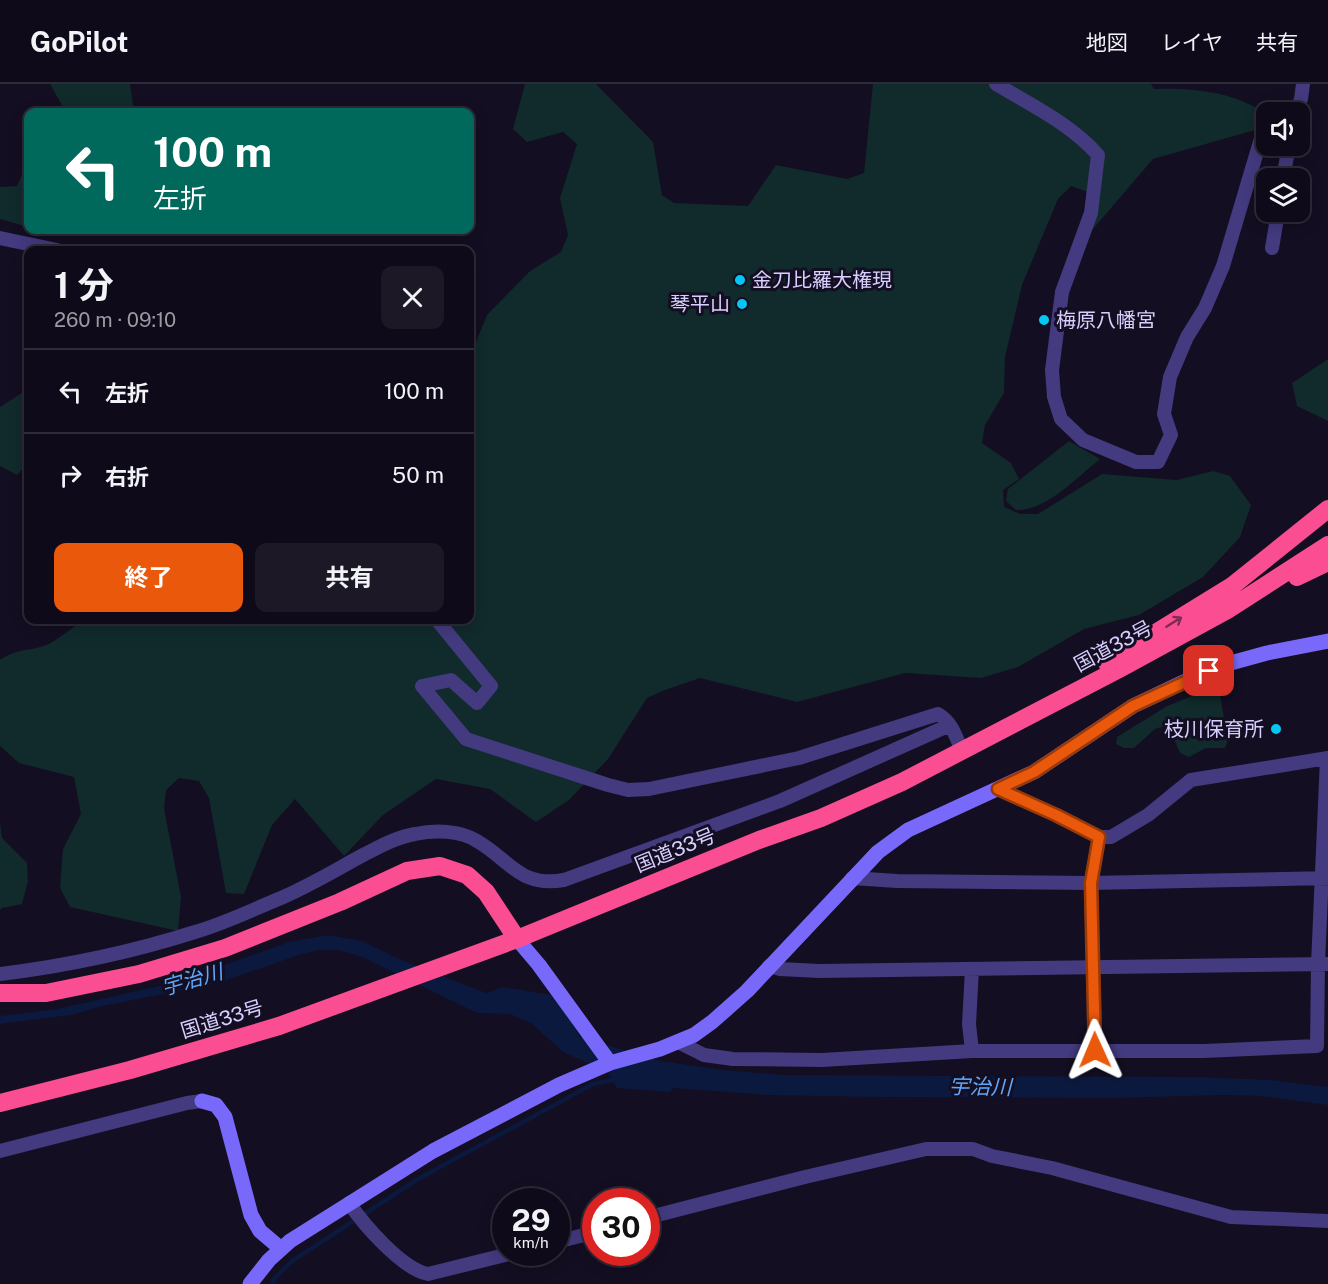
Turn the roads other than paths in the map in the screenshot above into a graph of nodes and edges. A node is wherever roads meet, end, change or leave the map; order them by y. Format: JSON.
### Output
{"nodes":[{"id":1,"x":996,"y":84,"type":"edge"},
{"id":2,"x":1304,"y":84,"type":"edge"},
{"id":3,"x":1300,"y":102,"type":"edge"},
{"id":4,"x":1256,"y":155,"type":"edge"},
{"id":5,"x":1276,"y":222,"type":"edge"},
{"id":6,"x":0,"y":238,"type":"edge"},
{"id":7,"x":38,"y":246,"type":"edge"},
{"id":8,"x":1272,"y":248,"type":"dead end"},
{"id":9,"x":1328,"y":509,"type":"edge"},
{"id":10,"x":1328,"y":545,"type":"edge"},
{"id":11,"x":1328,"y":562,"type":"edge"},
{"id":12,"x":1229,"y":609,"type":"junction"},
{"id":13,"x":439,"y":624,"type":"edge"},
{"id":14,"x":1328,"y":641,"type":"edge"},
{"id":15,"x":950,"y":724,"type":"junction"},
{"id":16,"x":962,"y":751,"type":"junction"},
{"id":17,"x":1328,"y":758,"type":"edge"},
{"id":18,"x":998,"y":789,"type":"junction"},
{"id":19,"x":1099,"y":837,"type":"junction"},
{"id":20,"x":852,"y":878,"type":"junction"},
{"id":21,"x":1325,"y":878,"type":"edge"},
{"id":22,"x":1091,"y":883,"type":"junction"},
{"id":23,"x":517,"y":939,"type":"junction"},
{"id":24,"x":1323,"y":964,"type":"edge"},
{"id":25,"x":769,"y":966,"type":"junction"},
{"id":26,"x":1093,"y":966,"type":"junction"},
{"id":27,"x":972,"y":969,"type":"junction"},
{"id":28,"x":0,"y":974,"type":"edge"},
{"id":29,"x":0,"y":993,"type":"edge"},
{"id":30,"x":678,"y":1042,"type":"junction"},
{"id":31,"x":1095,"y":1050,"type":"junction"},
{"id":32,"x":972,"y":1051,"type":"junction"},
{"id":33,"x":610,"y":1063,"type":"junction"},
{"id":34,"x":202,"y":1101,"type":"joint"},
{"id":35,"x":0,"y":1103,"type":"edge"},
{"id":36,"x":0,"y":1151,"type":"edge"},
{"id":37,"x":349,"y":1203,"type":"junction"},
{"id":38,"x":660,"y":1214,"type":"edge"},
{"id":39,"x":1328,"y":1221,"type":"edge"},
{"id":40,"x":280,"y":1248,"type":"junction"},
{"id":41,"x":492,"y":1258,"type":"edge"},
{"id":42,"x":250,"y":1284,"type":"edge"}],
"edges":[{"from":1,"to":4,"type":"street"},
{"from":2,"to":3,"type":"street"},
{"from":5,"to":8,"type":"street"},
{"from":6,"to":7,"type":"street"},
{"from":16,"to":9,"type":"highway","one_way":true},
{"from":10,"to":12,"type":"highway","name":"国道33号"},
{"from":11,"to":12,"type":"highway"},
{"from":12,"to":16,"type":"highway","name":"国道33号"},
{"from":13,"to":15,"type":"street"},
{"from":14,"to":18,"type":"street"},
{"from":15,"to":16,"type":"street"},
{"from":15,"to":28,"type":"street"},
{"from":16,"to":23,"type":"highway","name":"国道33号"},
{"from":17,"to":19,"type":"street"},
{"from":17,"to":21,"type":"street"},
{"from":18,"to":19,"type":"street"},
{"from":18,"to":20,"type":"street"},
{"from":19,"to":22,"type":"street"},
{"from":20,"to":22,"type":"street"},
{"from":20,"to":25,"type":"street"},
{"from":21,"to":22,"type":"street"},
{"from":21,"to":24,"type":"street"},
{"from":22,"to":26,"type":"street"},
{"from":23,"to":29,"type":"highway"},
{"from":23,"to":33,"type":"street"},
{"from":23,"to":35,"type":"highway","name":"国道33号"},
{"from":24,"to":26,"type":"street"},
{"from":24,"to":31,"type":"street"},
{"from":25,"to":27,"type":"street"},
{"from":25,"to":30,"type":"street"},
{"from":26,"to":27,"type":"street"},
{"from":26,"to":31,"type":"street"},
{"from":27,"to":32,"type":"street"},
{"from":30,"to":32,"type":"street"},
{"from":30,"to":33,"type":"street"},
{"from":31,"to":32,"type":"street"},
{"from":33,"to":37,"type":"street"},
{"from":34,"to":36,"type":"street"},
{"from":34,"to":40,"type":"street"},
{"from":37,"to":40,"type":"street"},
{"from":37,"to":41,"type":"street"},
{"from":38,"to":39,"type":"street"},
{"from":40,"to":42,"type":"street"}]}
